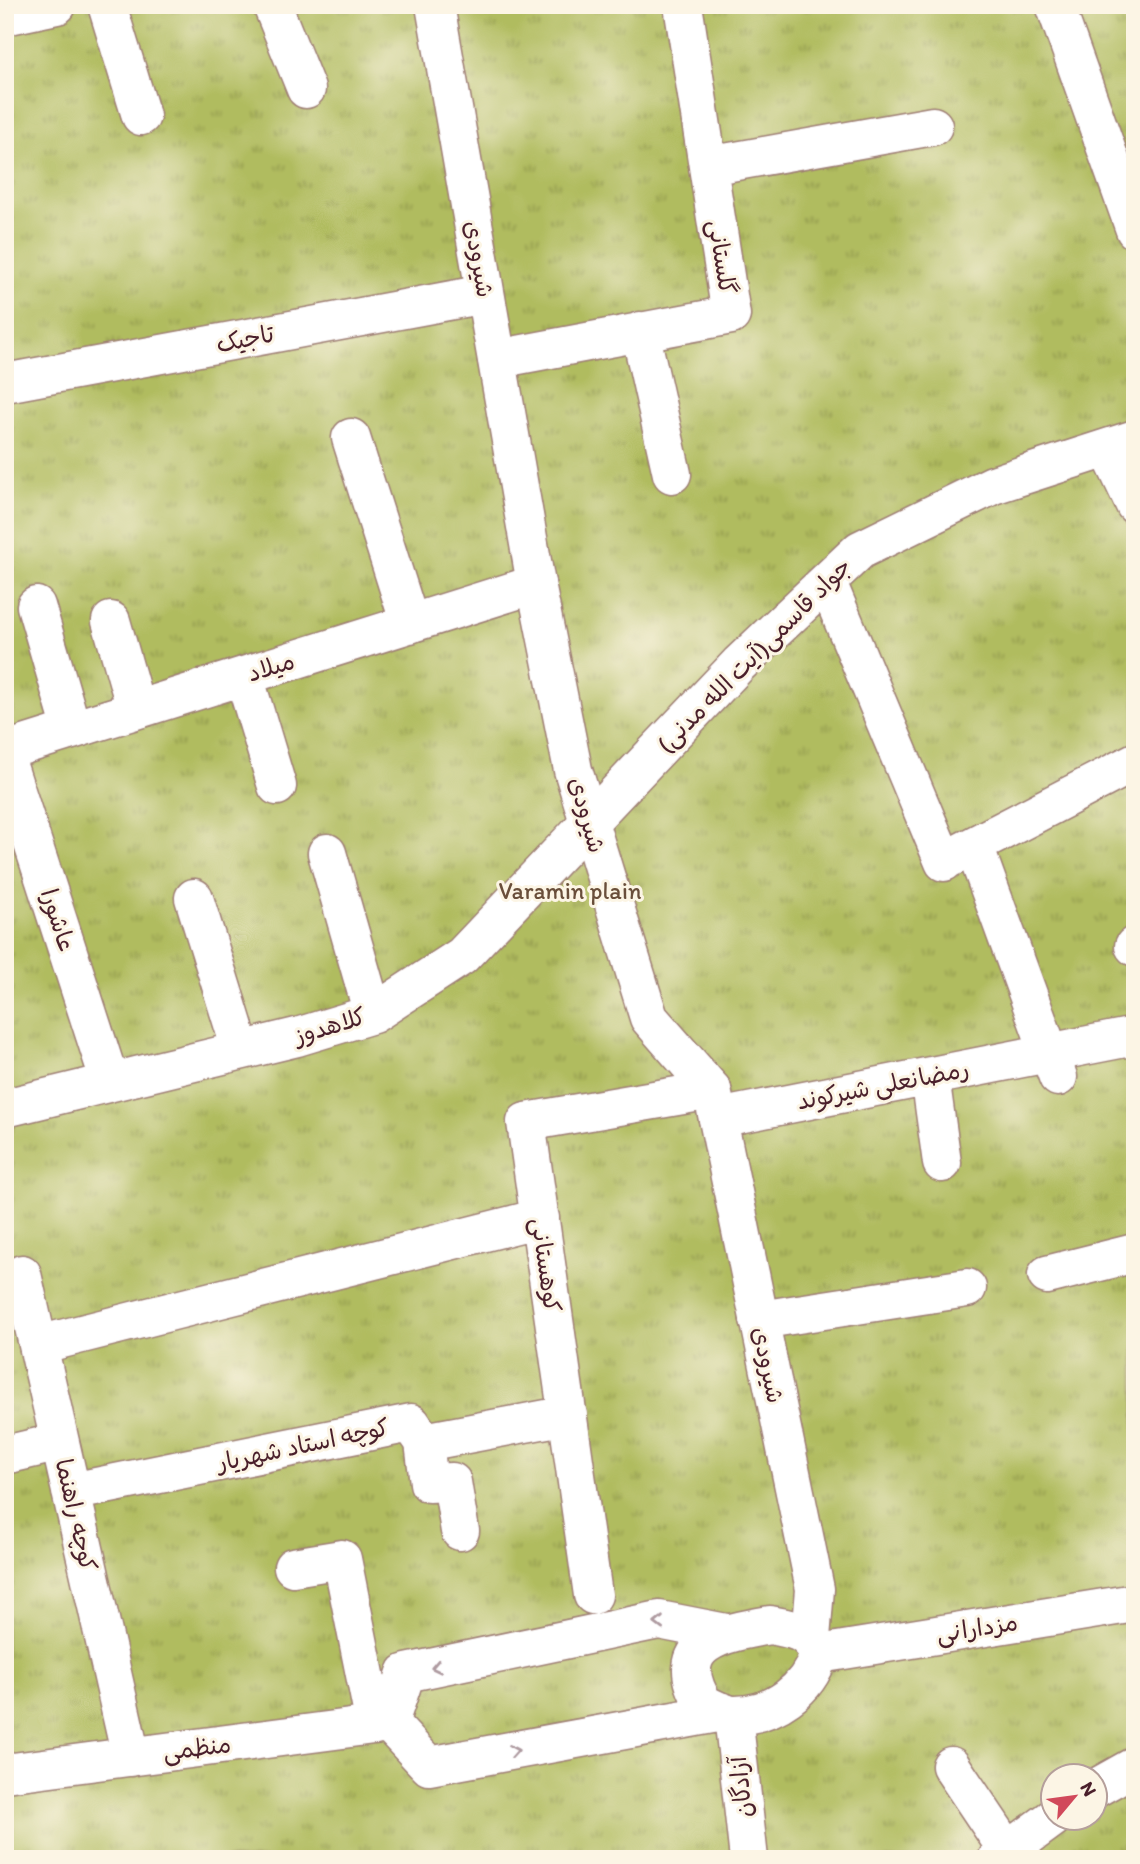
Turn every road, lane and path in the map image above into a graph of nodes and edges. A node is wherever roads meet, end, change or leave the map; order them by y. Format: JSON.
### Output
{"nodes":[{"id":1,"x":57,"y":5,"type":"edge"},
{"id":2,"x":107,"y":5,"type":"edge"},
{"id":3,"x":272,"y":5,"type":"edge"},
{"id":4,"x":435,"y":5,"type":"edge"},
{"id":5,"x":683,"y":5,"type":"edge"},
{"id":6,"x":1055,"y":5,"type":"edge"},
{"id":7,"x":5,"y":16,"type":"edge"},
{"id":8,"x":306,"y":89,"type":"dead end"},
{"id":9,"x":141,"y":116,"type":"dead end"},
{"id":10,"x":933,"y":127,"type":"dead end"},
{"id":11,"x":708,"y":166,"type":"junction"},
{"id":12,"x":1135,"y":230,"type":"edge"},
{"id":13,"x":485,"y":294,"type":"junction"},
{"id":14,"x":640,"y":331,"type":"junction"},
{"id":15,"x":497,"y":359,"type":"junction"},
{"id":16,"x":5,"y":383,"type":"edge"},
{"id":17,"x":351,"y":438,"type":"dead end"},
{"id":18,"x":1121,"y":443,"type":"edge"},
{"id":19,"x":673,"y":474,"type":"dead end"},
{"id":20,"x":1135,"y":505,"type":"edge"},
{"id":21,"x":827,"y":582,"type":"junction"},
{"id":22,"x":536,"y":584,"type":"junction"},
{"id":23,"x":36,"y":606,"type":"dead end"},
{"id":24,"x":111,"y":621,"type":"dead end"},
{"id":25,"x":410,"y":624,"type":"junction"},
{"id":26,"x":244,"y":676,"type":"junction"},
{"id":27,"x":136,"y":709,"type":"junction"},
{"id":28,"x":72,"y":730,"type":"junction"},
{"id":29,"x":5,"y":751,"type":"edge"},
{"id":30,"x":5,"y":757,"type":"edge"},
{"id":31,"x":1135,"y":762,"type":"edge"},
{"id":32,"x":277,"y":786,"type":"dead end"},
{"id":33,"x":588,"y":823,"type":"junction"},
{"id":34,"x":327,"y":853,"type":"dead end"},
{"id":35,"x":947,"y":860,"type":"junction"},
{"id":36,"x":194,"y":898,"type":"dead end"},
{"id":37,"x":373,"y":1014,"type":"junction"},
{"id":38,"x":1135,"y":1036,"type":"edge"},
{"id":39,"x":241,"y":1050,"type":"junction"},
{"id":40,"x":1054,"y":1065,"type":"junction"},
{"id":41,"x":930,"y":1076,"type":"junction"},
{"id":42,"x":110,"y":1082,"type":"junction"},
{"id":43,"x":715,"y":1104,"type":"junction"},
{"id":44,"x":5,"y":1108,"type":"edge"},
{"id":45,"x":942,"y":1163,"type":"dead end"},
{"id":46,"x":540,"y":1218,"type":"junction"},
{"id":47,"x":1135,"y":1253,"type":"edge"},
{"id":48,"x":22,"y":1274,"type":"dead end"},
{"id":49,"x":1047,"y":1275,"type":"dead end"},
{"id":50,"x":968,"y":1288,"type":"dead end"},
{"id":51,"x":759,"y":1320,"type":"junction"},
{"id":52,"x":38,"y":1345,"type":"junction"},
{"id":53,"x":568,"y":1415,"type":"junction"},
{"id":54,"x":60,"y":1442,"type":"junction"},
{"id":55,"x":425,"y":1442,"type":"junction"},
{"id":56,"x":5,"y":1455,"type":"edge"},
{"id":57,"x":71,"y":1492,"type":"junction"},
{"id":58,"x":460,"y":1531,"type":"dead end"},
{"id":59,"x":293,"y":1567,"type":"dead end"},
{"id":60,"x":593,"y":1595,"type":"dead end"},
{"id":61,"x":1135,"y":1603,"type":"edge"},
{"id":62,"x":726,"y":1633,"type":"junction"},
{"id":63,"x":815,"y":1646,"type":"junction"},
{"id":64,"x":728,"y":1714,"type":"junction"},
{"id":65,"x":382,"y":1724,"type":"junction"},
{"id":66,"x":131,"y":1757,"type":"junction"},
{"id":67,"x":951,"y":1766,"type":"dead end"},
{"id":68,"x":1135,"y":1766,"type":"edge"},
{"id":69,"x":5,"y":1773,"type":"edge"},
{"id":70,"x":1108,"y":1781,"type":"edge"},
{"id":71,"x":1038,"y":1829,"type":"edge"},
{"id":72,"x":1002,"y":1855,"type":"edge"},
{"id":73,"x":749,"y":1859,"type":"edge"}],
"edges":[{"from":1,"to":7,"type":"street"},
{"from":2,"to":9,"type":"street"},
{"from":3,"to":8,"type":"street"},
{"from":4,"to":13,"type":"street","name":"شیرودی"},
{"from":5,"to":11,"type":"street","name":"گلستانی"},
{"from":6,"to":12,"type":"street"},
{"from":10,"to":11,"type":"street"},
{"from":11,"to":14,"type":"street","name":"گلستانی"},
{"from":13,"to":15,"type":"street","name":"شیرودی"},
{"from":13,"to":16,"type":"street","name":"تاجیک"},
{"from":14,"to":15,"type":"street","name":"گلستانی"},
{"from":14,"to":19,"type":"street"},
{"from":15,"to":22,"type":"street","name":"شیرودی"},
{"from":17,"to":25,"type":"street"},
{"from":18,"to":20,"type":"street"},
{"from":18,"to":21,"type":"street","name":"جواد قاسمی(آیت الله مدنی)"},
{"from":21,"to":33,"type":"street","name":"جواد قاسمی(آیت الله مدنی)"},
{"from":21,"to":35,"type":"street"},
{"from":22,"to":25,"type":"street","name":"میلاد"},
{"from":22,"to":33,"type":"street","name":"شیرودی"},
{"from":23,"to":28,"type":"street"},
{"from":24,"to":27,"type":"street"},
{"from":25,"to":26,"type":"street","name":"میلاد"},
{"from":26,"to":27,"type":"street","name":"میلاد"},
{"from":26,"to":32,"type":"street"},
{"from":27,"to":28,"type":"street","name":"میلاد"},
{"from":28,"to":29,"type":"street","name":"میلاد"},
{"from":30,"to":42,"type":"street","name":"عاشورا"},
{"from":31,"to":35,"type":"street"},
{"from":33,"to":37,"type":"street","name":"کلاهدوز"},
{"from":33,"to":43,"type":"street","name":"شیرودی"},
{"from":34,"to":37,"type":"street"},
{"from":35,"to":40,"type":"street"},
{"from":36,"to":39,"type":"street"},
{"from":37,"to":39,"type":"street","name":"کلاهدوز"},
{"from":38,"to":40,"type":"street","name":"رمضانعلی شیرکوند"},
{"from":39,"to":42,"type":"street","name":"کلاهدوز"},
{"from":40,"to":41,"type":"street","name":"رمضانعلی شیرکوند"},
{"from":41,"to":43,"type":"street","name":"رمضانعلی شیرکوند"},
{"from":41,"to":45,"type":"street"},
{"from":42,"to":44,"type":"street","name":"کلاهدوز"},
{"from":43,"to":46,"type":"street","name":"کوهستانی"},
{"from":43,"to":51,"type":"street","name":"شیرودی"},
{"from":46,"to":52,"type":"street"},
{"from":46,"to":53,"type":"street","name":"کوهستانی"},
{"from":47,"to":49,"type":"street"},
{"from":48,"to":52,"type":"street","name":"کوچه راهنما"},
{"from":50,"to":51,"type":"street"},
{"from":51,"to":63,"type":"street","name":"شیرودی"},
{"from":52,"to":54,"type":"street","name":"کوچه راهنما"},
{"from":53,"to":55,"type":"street","name":"کوچه استاد شهریار"},
{"from":53,"to":60,"type":"street","name":"کوهستانی"},
{"from":54,"to":56,"type":"street"},
{"from":54,"to":57,"type":"street","name":"کوچه راهنما"},
{"from":55,"to":57,"type":"street","name":"کوچه استاد شهریار"},
{"from":55,"to":58,"type":"street"},
{"from":57,"to":66,"type":"street","name":"کوچه راهنما"},
{"from":59,"to":65,"type":"street"},
{"from":61,"to":63,"type":"street","name":"مزدارانی"},
{"from":62,"to":63,"type":"street"},
{"from":62,"to":64,"type":"street"},
{"from":62,"to":65,"type":"street","one_way":true},
{"from":63,"to":64,"type":"street"},
{"from":65,"to":64,"type":"street","one_way":true},
{"from":64,"to":73,"type":"street","name":"آزادگان"},
{"from":65,"to":66,"type":"street","name":"منظمی"},
{"from":66,"to":69,"type":"street","name":"منظمی"},
{"from":67,"to":72,"type":"street"},
{"from":68,"to":70,"type":"street"},
{"from":71,"to":72,"type":"street"}]}
